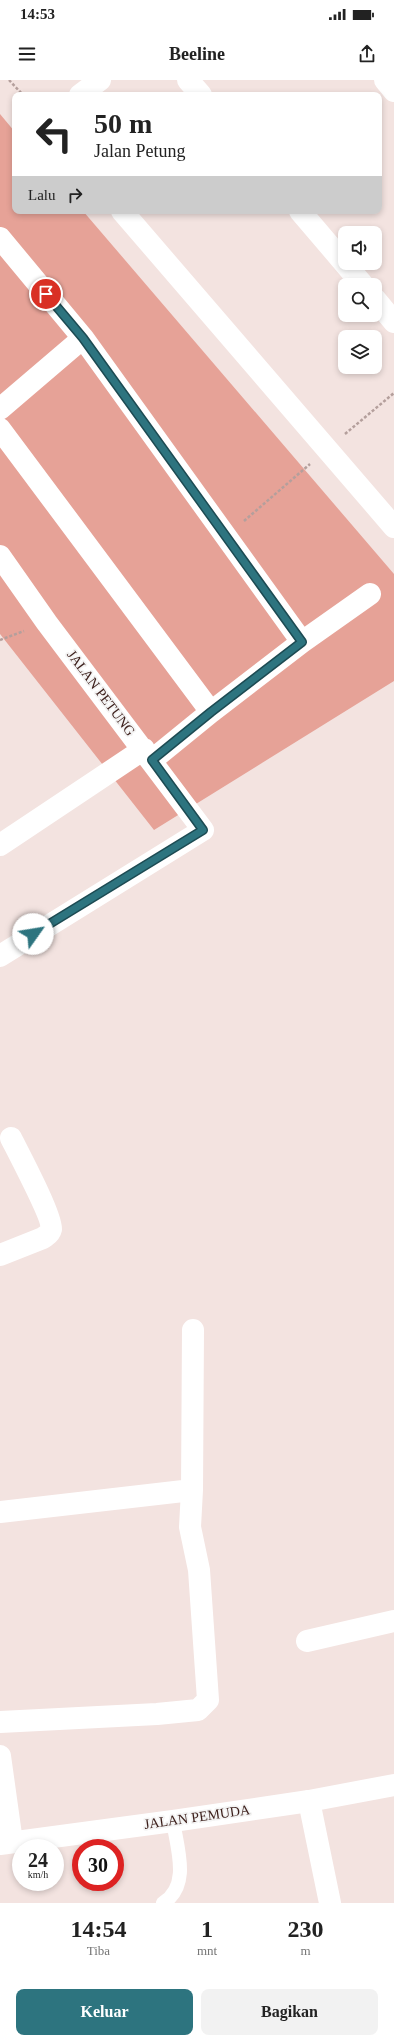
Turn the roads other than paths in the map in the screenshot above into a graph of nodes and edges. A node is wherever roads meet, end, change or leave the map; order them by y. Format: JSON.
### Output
{"nodes":[{"id":1,"x":100,"y":80,"type":"edge"},
{"id":2,"x":188,"y":80,"type":"edge"},
{"id":3,"x":385,"y":80,"type":"edge"},
{"id":4,"x":394,"y":91,"type":"edge"},
{"id":5,"x":84,"y":92,"type":"edge"},
{"id":6,"x":198,"y":92,"type":"edge"},
{"id":7,"x":125,"y":214,"type":"edge"},
{"id":8,"x":303,"y":214,"type":"edge"},
{"id":9,"x":0,"y":238,"type":"edge"},
{"id":10,"x":357,"y":278,"type":"edge"},
{"id":11,"x":382,"y":307,"type":"edge"},
{"id":12,"x":394,"y":322,"type":"edge"},
{"id":13,"x":83,"y":338,"type":"junction"},
{"id":14,"x":0,"y":408,"type":"edge"},
{"id":15,"x":0,"y":429,"type":"edge"},
{"id":16,"x":394,"y":526,"type":"edge"},
{"id":17,"x":0,"y":556,"type":"edge"},
{"id":18,"x":370,"y":594,"type":"dead end"},
{"id":19,"x":302,"y":642,"type":"junction"},
{"id":20,"x":211,"y":712,"type":"junction"},
{"id":21,"x":148,"y":755,"type":"junction"},
{"id":22,"x":0,"y":845,"type":"edge"},
{"id":23,"x":0,"y":956,"type":"edge"},
{"id":24,"x":11,"y":1138,"type":"dead end"},
{"id":25,"x":0,"y":1255,"type":"edge"},
{"id":26,"x":193,"y":1330,"type":"dead end"},
{"id":27,"x":192,"y":1490,"type":"junction"},
{"id":28,"x":0,"y":1512,"type":"edge"},
{"id":29,"x":394,"y":1621,"type":"edge"},
{"id":30,"x":307,"y":1641,"type":"dead end"},
{"id":31,"x":0,"y":1722,"type":"edge"},
{"id":32,"x":0,"y":1756,"type":"edge"},
{"id":33,"x":394,"y":1785,"type":"edge"},
{"id":34,"x":310,"y":1801,"type":"junction"},
{"id":35,"x":173,"y":1821,"type":"junction"},
{"id":36,"x":6,"y":1843,"type":"edge"},
{"id":37,"x":163,"y":1903,"type":"edge"},
{"id":38,"x":330,"y":1903,"type":"edge"}],
"edges":[{"from":1,"to":5,"type":"street"},
{"from":2,"to":6,"type":"street"},
{"from":3,"to":4,"type":"street"},
{"from":7,"to":16,"type":"street"},
{"from":8,"to":10,"type":"street"},
{"from":9,"to":13,"type":"street"},
{"from":11,"to":12,"type":"street"},
{"from":13,"to":14,"type":"street"},
{"from":13,"to":19,"type":"street"},
{"from":15,"to":20,"type":"street"},
{"from":17,"to":21,"type":"street","name":"JALAN PETUNG"},
{"from":18,"to":19,"type":"street"},
{"from":19,"to":20,"type":"street"},
{"from":20,"to":21,"type":"street"},
{"from":21,"to":22,"type":"street"},
{"from":21,"to":23,"type":"street","name":"JALAN PETUNG"},
{"from":24,"to":25,"type":"street"},
{"from":26,"to":27,"type":"street"},
{"from":27,"to":28,"type":"street"},
{"from":27,"to":31,"type":"street"},
{"from":29,"to":30,"type":"street"},
{"from":32,"to":36,"type":"street"},
{"from":33,"to":34,"type":"street","name":"JALAN PEMUDA"},
{"from":34,"to":35,"type":"street","name":"JALAN PEMUDA"},
{"from":34,"to":38,"type":"street"},
{"from":35,"to":36,"type":"street","name":"JALAN PEMUDA"},
{"from":35,"to":37,"type":"lane"}]}
